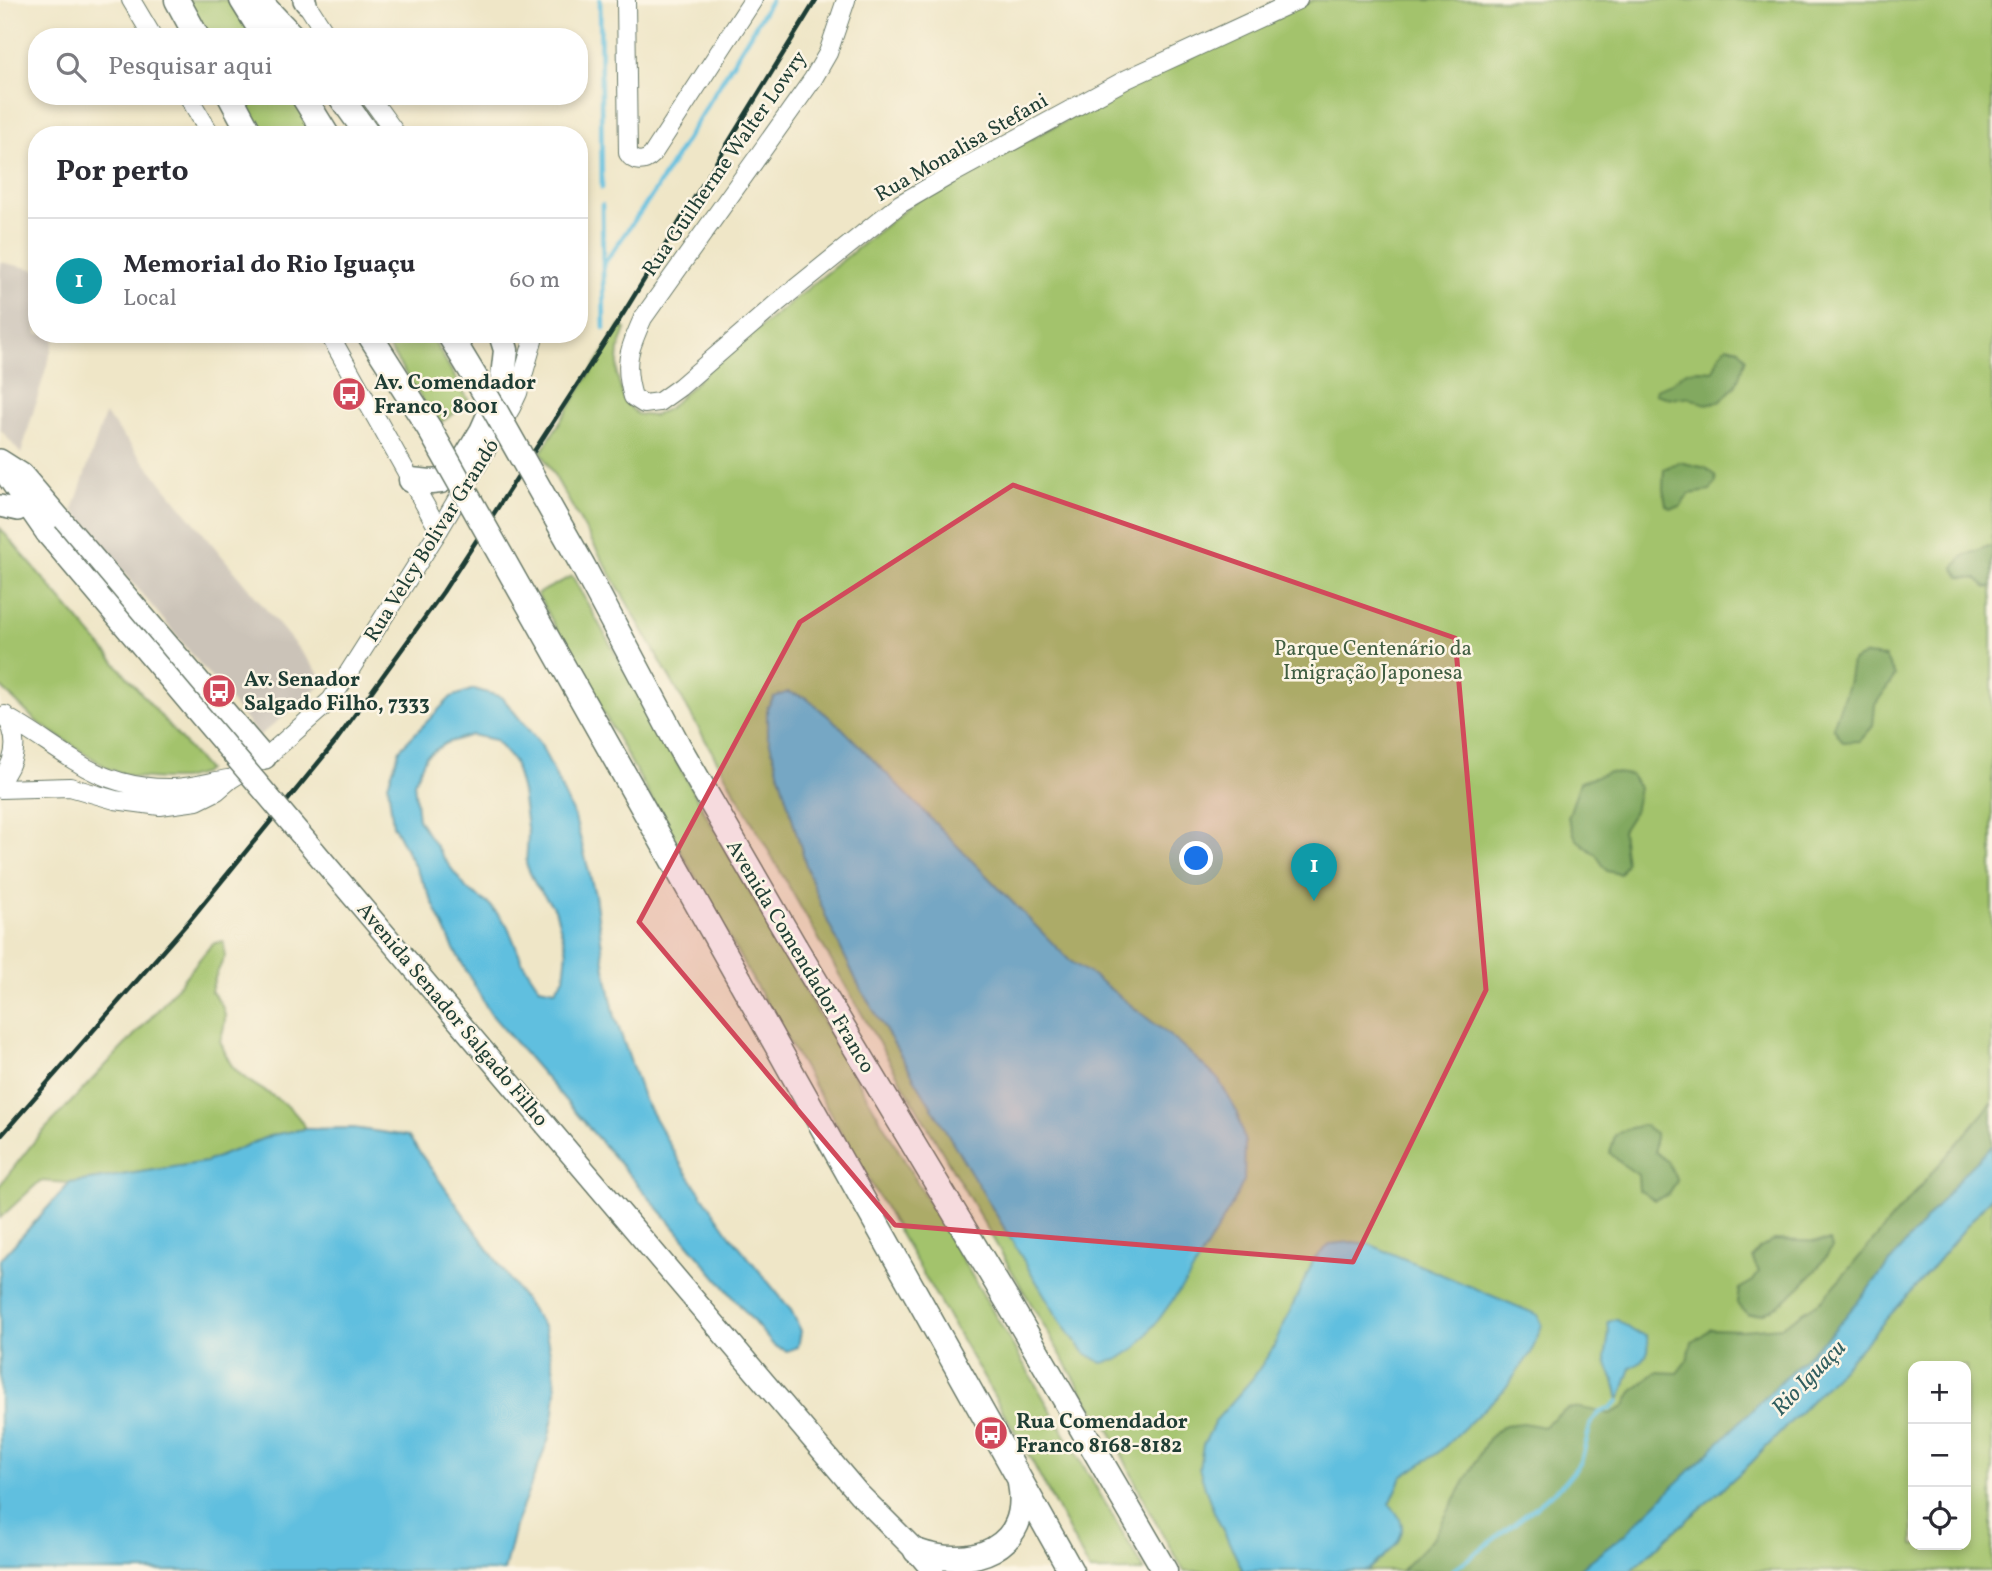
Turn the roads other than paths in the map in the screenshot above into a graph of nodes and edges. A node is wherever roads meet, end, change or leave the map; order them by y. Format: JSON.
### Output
{"nodes":[{"id":1,"x":131,"y":0,"type":"edge"},
{"id":2,"x":177,"y":0,"type":"edge"},
{"id":3,"x":242,"y":0,"type":"edge"},
{"id":4,"x":258,"y":0,"type":"edge"},
{"id":5,"x":626,"y":0,"type":"edge"},
{"id":6,"x":753,"y":0,"type":"edge"},
{"id":7,"x":846,"y":0,"type":"edge"},
{"id":8,"x":1298,"y":0,"type":"edge"},
{"id":9,"x":306,"y":1,"type":"edge"},
{"id":10,"x":148,"y":28,"type":"edge"},
{"id":11,"x":192,"y":28,"type":"edge"},
{"id":12,"x":259,"y":28,"type":"edge"},
{"id":13,"x":284,"y":28,"type":"edge"},
{"id":14,"x":322,"y":28,"type":"edge"},
{"id":15,"x":193,"y":105,"type":"edge"},
{"id":16,"x":235,"y":105,"type":"edge"},
{"id":17,"x":346,"y":105,"type":"edge"},
{"id":18,"x":375,"y":105,"type":"edge"},
{"id":19,"x":206,"y":126,"type":"edge"},
{"id":20,"x":246,"y":126,"type":"edge"},
{"id":21,"x":362,"y":126,"type":"edge"},
{"id":22,"x":391,"y":126,"type":"edge"},
{"id":23,"x":334,"y":343,"type":"edge"},
{"id":24,"x":375,"y":343,"type":"edge"},
{"id":25,"x":454,"y":343,"type":"edge"},
{"id":26,"x":504,"y":343,"type":"edge"},
{"id":27,"x":532,"y":343,"type":"edge"},
{"id":28,"x":644,"y":404,"type":"joint"},
{"id":29,"x":0,"y":460,"type":"edge"},
{"id":30,"x":0,"y":467,"type":"edge"},
{"id":31,"x":0,"y":490,"type":"edge"},
{"id":32,"x":416,"y":490,"type":"junction"},
{"id":33,"x":453,"y":506,"type":"junction"},
{"id":34,"x":9,"y":508,"type":"edge"},
{"id":35,"x":439,"y":530,"type":"junction"},
{"id":36,"x":47,"y":534,"type":"junction"},
{"id":37,"x":3,"y":714,"type":"edge"},
{"id":38,"x":265,"y":758,"type":"junction"},
{"id":39,"x":231,"y":779,"type":"junction"},
{"id":40,"x":0,"y":782,"type":"edge"},
{"id":41,"x":0,"y":789,"type":"edge"},
{"id":42,"x":1015,"y":1470,"type":"junction"},
{"id":43,"x":915,"y":1561,"type":"edge"},
{"id":44,"x":933,"y":1571,"type":"edge"},
{"id":45,"x":1071,"y":1571,"type":"edge"},
{"id":46,"x":1165,"y":1571,"type":"edge"}],
"edges":[{"from":1,"to":10,"type":"street"},
{"from":2,"to":11,"type":"highway"},
{"from":3,"to":12,"type":"highway"},
{"from":4,"to":13,"type":"highway"},
{"from":5,"to":6,"type":"street"},
{"from":7,"to":28,"type":"street","name":"Rua Guilherme Walter Lowry"},
{"from":8,"to":28,"type":"street","name":"Rua Monalisa Stefani"},
{"from":9,"to":14,"type":"street"},
{"from":15,"to":19,"type":"street"},
{"from":16,"to":20,"type":"highway"},
{"from":17,"to":21,"type":"highway"},
{"from":18,"to":22,"type":"street"},
{"from":23,"to":32,"type":"street"},
{"from":24,"to":42,"type":"highway","bridge":true},
{"from":25,"to":46,"type":"highway","name":"Avenida Comendador Franco","bridge":true},
{"from":26,"to":32,"type":"highway"},
{"from":27,"to":33,"type":"street","name":"Rua Velcy Bolivar Grandó"},
{"from":29,"to":38,"type":"main road"},
{"from":30,"to":36,"type":"main road","name":"Avenida Senador Salgado Filho"},
{"from":31,"to":34,"type":"main road","name":"Avenida Senador Salgado Filho"},
{"from":32,"to":33,"type":"street"},
{"from":32,"to":35,"type":"street"},
{"from":33,"to":35,"type":"street","name":"Rua Velcy Bolivar Grandó"},
{"from":34,"to":36,"type":"main road","name":"Avenida Senador Salgado Filho"},
{"from":35,"to":38,"type":"street","name":"Rua Velcy Bolivar Grandó"},
{"from":36,"to":43,"type":"main road","name":"Avenida Senador Salgado Filho","bridge":true},
{"from":37,"to":39,"type":"street","name":"Rua Velcy Bolivar Grandó"},
{"from":37,"to":40,"type":"street"},
{"from":38,"to":39,"type":"street","name":"Rua Velcy Bolivar Grandó"},
{"from":39,"to":41,"type":"street","name":"Rua Velcy Bolivar Grandó"},
{"from":42,"to":43,"type":"highway"},
{"from":42,"to":45,"type":"highway"},
{"from":43,"to":44,"type":"main road","name":"Avenida Senador Salgado Filho"}]}
